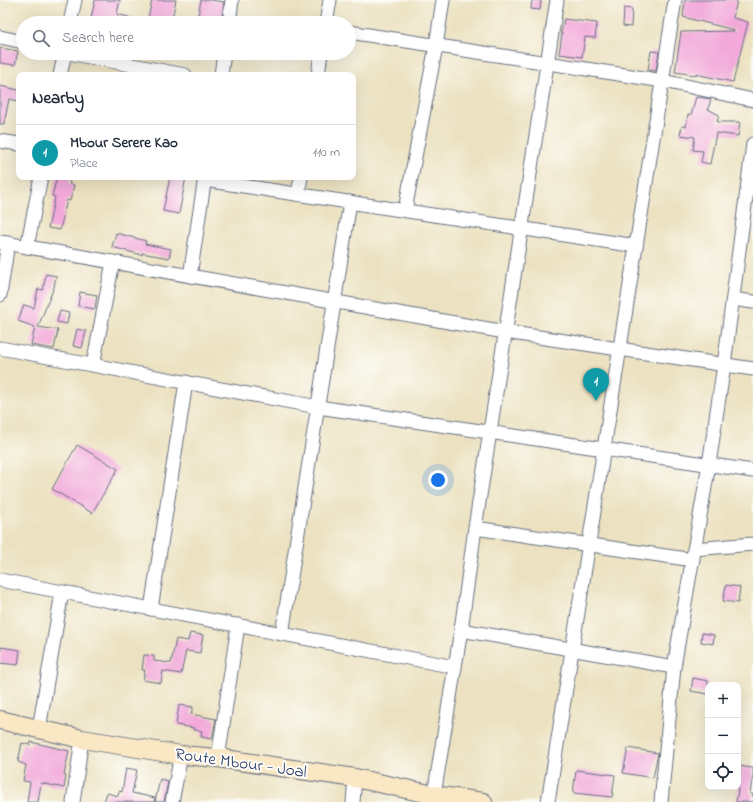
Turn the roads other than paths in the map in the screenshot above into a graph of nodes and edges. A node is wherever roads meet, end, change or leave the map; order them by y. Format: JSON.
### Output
{"nodes":[{"id":1,"x":75,"y":0,"type":"edge"},
{"id":2,"x":232,"y":0,"type":"edge"},
{"id":3,"x":330,"y":0,"type":"edge"},
{"id":4,"x":443,"y":0,"type":"edge"},
{"id":5,"x":557,"y":0,"type":"edge"},
{"id":6,"x":675,"y":0,"type":"edge"},
{"id":7,"x":72,"y":16,"type":"edge"},
{"id":8,"x":230,"y":16,"type":"edge"},
{"id":9,"x":327,"y":16,"type":"edge"},
{"id":10,"x":356,"y":33,"type":"edge"},
{"id":11,"x":0,"y":37,"type":"edge"},
{"id":12,"x":16,"y":40,"type":"edge"},
{"id":13,"x":436,"y":46,"type":"junction"},
{"id":14,"x":63,"y":60,"type":"edge"},
{"id":15,"x":106,"y":60,"type":"edge"},
{"id":16,"x":223,"y":60,"type":"edge"},
{"id":17,"x":320,"y":60,"type":"edge"},
{"id":18,"x":547,"y":63,"type":"junction"},
{"id":19,"x":61,"y":72,"type":"edge"},
{"id":20,"x":170,"y":72,"type":"edge"},
{"id":21,"x":221,"y":72,"type":"edge"},
{"id":22,"x":318,"y":72,"type":"edge"},
{"id":23,"x":663,"y":81,"type":"junction"},
{"id":24,"x":753,"y":100,"type":"edge"},
{"id":25,"x":0,"y":141,"type":"edge"},
{"id":26,"x":16,"y":144,"type":"edge"},
{"id":27,"x":753,"y":144,"type":"edge"},
{"id":28,"x":40,"y":180,"type":"edge"},
{"id":29,"x":205,"y":180,"type":"edge"},
{"id":30,"x":217,"y":180,"type":"edge"},
{"id":31,"x":300,"y":180,"type":"edge"},
{"id":32,"x":750,"y":190,"type":"edge"},
{"id":33,"x":298,"y":194,"type":"junction"},
{"id":34,"x":350,"y":202,"type":"junction"},
{"id":35,"x":405,"y":210,"type":"junction"},
{"id":36,"x":521,"y":228,"type":"junction"},
{"id":37,"x":4,"y":243,"type":"edge"},
{"id":38,"x":636,"y":246,"type":"junction"},
{"id":39,"x":27,"y":247,"type":"junction"},
{"id":40,"x":113,"y":262,"type":"junction"},
{"id":41,"x":190,"y":276,"type":"junction"},
{"id":42,"x":0,"y":295,"type":"edge"},
{"id":43,"x":733,"y":299,"type":"junction"},
{"id":44,"x":334,"y":302,"type":"junction"},
{"id":45,"x":753,"y":302,"type":"edge"},
{"id":46,"x":505,"y":332,"type":"junction"},
{"id":47,"x":0,"y":349,"type":"edge"},
{"id":48,"x":620,"y":349,"type":"junction"},
{"id":49,"x":93,"y":365,"type":"junction"},
{"id":50,"x":724,"y":365,"type":"junction"},
{"id":51,"x":753,"y":369,"type":"edge"},
{"id":52,"x":186,"y":382,"type":"junction"},
{"id":53,"x":318,"y":407,"type":"junction"},
{"id":54,"x":490,"y":432,"type":"junction"},
{"id":55,"x":604,"y":449,"type":"junction"},
{"id":56,"x":709,"y":464,"type":"junction"},
{"id":57,"x":753,"y":471,"type":"edge"},
{"id":58,"x":475,"y":528,"type":"junction"},
{"id":59,"x":753,"y":544,"type":"edge"},
{"id":60,"x":589,"y":545,"type":"junction"},
{"id":61,"x":693,"y":555,"type":"junction"},
{"id":62,"x":0,"y":580,"type":"edge"},
{"id":63,"x":62,"y":592,"type":"junction"},
{"id":64,"x":151,"y":609,"type":"junction"},
{"id":65,"x":238,"y":625,"type":"junction"},
{"id":66,"x":461,"y":630,"type":"junction"},
{"id":67,"x":282,"y":634,"type":"junction"},
{"id":68,"x":572,"y":649,"type":"junction"},
{"id":69,"x":455,"y":667,"type":"junction"},
{"id":70,"x":674,"y":667,"type":"junction"},
{"id":71,"x":0,"y":720,"type":"edge"},
{"id":72,"x":39,"y":729,"type":"junction"},
{"id":73,"x":82,"y":739,"type":"junction"},
{"id":74,"x":181,"y":755,"type":"junction"},
{"id":75,"x":218,"y":758,"type":"junction"},
{"id":76,"x":356,"y":778,"type":"junction"},
{"id":77,"x":440,"y":798,"type":"edge"},
{"id":78,"x":73,"y":802,"type":"edge"},
{"id":79,"x":172,"y":802,"type":"edge"},
{"id":80,"x":353,"y":802,"type":"edge"},
{"id":81,"x":483,"y":802,"type":"edge"},
{"id":82,"x":548,"y":802,"type":"edge"},
{"id":83,"x":661,"y":802,"type":"edge"}],
"edges":[{"from":1,"to":7,"type":"street"},
{"from":2,"to":8,"type":"street"},
{"from":3,"to":9,"type":"street"},
{"from":4,"to":13,"type":"street"},
{"from":5,"to":18,"type":"street"},
{"from":6,"to":23,"type":"street"},
{"from":10,"to":13,"type":"street"},
{"from":11,"to":12,"type":"street"},
{"from":13,"to":18,"type":"street"},
{"from":13,"to":35,"type":"street"},
{"from":14,"to":19,"type":"street"},
{"from":15,"to":20,"type":"street"},
{"from":16,"to":21,"type":"street"},
{"from":17,"to":22,"type":"street"},
{"from":18,"to":23,"type":"street"},
{"from":18,"to":36,"type":"street"},
{"from":23,"to":24,"type":"street"},
{"from":23,"to":38,"type":"street"},
{"from":25,"to":26,"type":"street"},
{"from":27,"to":32,"type":"street"},
{"from":28,"to":39,"type":"street"},
{"from":29,"to":41,"type":"street"},
{"from":30,"to":33,"type":"street"},
{"from":31,"to":33,"type":"street"},
{"from":32,"to":43,"type":"street"},
{"from":33,"to":34,"type":"street"},
{"from":34,"to":35,"type":"street"},
{"from":34,"to":44,"type":"street"},
{"from":35,"to":36,"type":"street"},
{"from":36,"to":38,"type":"street"},
{"from":36,"to":46,"type":"street"},
{"from":37,"to":39,"type":"street"},
{"from":37,"to":42,"type":"street"},
{"from":38,"to":48,"type":"street"},
{"from":39,"to":40,"type":"street"},
{"from":40,"to":41,"type":"street"},
{"from":40,"to":49,"type":"street"},
{"from":41,"to":44,"type":"street"},
{"from":43,"to":45,"type":"street"},
{"from":43,"to":50,"type":"street"},
{"from":44,"to":46,"type":"street"},
{"from":44,"to":53,"type":"street"},
{"from":46,"to":48,"type":"street"},
{"from":46,"to":54,"type":"street"},
{"from":47,"to":49,"type":"street"},
{"from":48,"to":50,"type":"street"},
{"from":48,"to":55,"type":"street"},
{"from":49,"to":52,"type":"street"},
{"from":50,"to":51,"type":"street"},
{"from":50,"to":56,"type":"street"},
{"from":52,"to":53,"type":"street"},
{"from":52,"to":64,"type":"street"},
{"from":53,"to":54,"type":"street"},
{"from":53,"to":67,"type":"street"},
{"from":54,"to":55,"type":"street"},
{"from":54,"to":58,"type":"street"},
{"from":55,"to":56,"type":"street"},
{"from":55,"to":60,"type":"street"},
{"from":56,"to":57,"type":"street"},
{"from":56,"to":61,"type":"street"},
{"from":58,"to":60,"type":"street"},
{"from":58,"to":66,"type":"street"},
{"from":59,"to":61,"type":"street"},
{"from":60,"to":61,"type":"street"},
{"from":60,"to":68,"type":"street"},
{"from":61,"to":70,"type":"street"},
{"from":62,"to":63,"type":"street"},
{"from":63,"to":64,"type":"street"},
{"from":63,"to":72,"type":"street"},
{"from":64,"to":65,"type":"street"},
{"from":65,"to":67,"type":"street"},
{"from":65,"to":75,"type":"street"},
{"from":66,"to":68,"type":"street"},
{"from":66,"to":69,"type":"street"},
{"from":67,"to":69,"type":"street"},
{"from":68,"to":70,"type":"street"},
{"from":68,"to":82,"type":"street"},
{"from":69,"to":77,"type":"street"},
{"from":70,"to":83,"type":"street"},
{"from":71,"to":72,"type":"main road","name":"Route Mbour - Joal"},
{"from":72,"to":73,"type":"main road","name":"Route Mbour - Joal"},
{"from":73,"to":74,"type":"main road","name":"Route Mbour - Joal"},
{"from":73,"to":78,"type":"street"},
{"from":74,"to":75,"type":"main road","name":"Route Mbour - Joal"},
{"from":74,"to":79,"type":"street"},
{"from":75,"to":76,"type":"main road","name":"Route Mbour - Joal"},
{"from":76,"to":77,"type":"main road","name":"Route Mbour - Joal"},
{"from":76,"to":80,"type":"street"},
{"from":77,"to":81,"type":"main road","name":"Route Mbour - Joal"}]}
